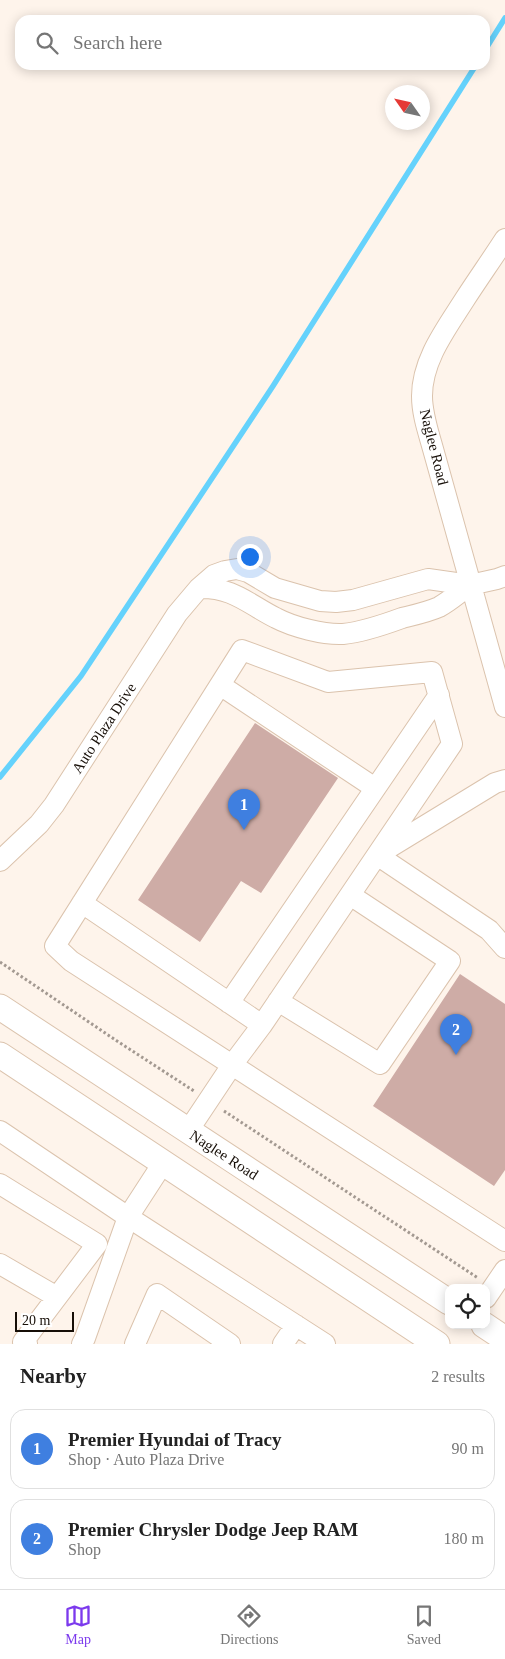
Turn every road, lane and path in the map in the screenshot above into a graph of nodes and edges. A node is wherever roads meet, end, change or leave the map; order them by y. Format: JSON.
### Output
{"nodes":[{"id":1,"x":505,"y":238,"type":"edge"},
{"id":2,"x":505,"y":576,"type":"edge"},
{"id":3,"x":470,"y":585,"type":"junction"},
{"id":4,"x":200,"y":588,"type":"junction"},
{"id":5,"x":220,"y":684,"type":"junction"},
{"id":6,"x":439,"y":695,"type":"junction"},
{"id":7,"x":505,"y":707,"type":"edge"},
{"id":8,"x":505,"y":780,"type":"edge"},
{"id":9,"x":375,"y":788,"type":"junction"},
{"id":10,"x":377,"y":855,"type":"junction"},
{"id":11,"x":0,"y":861,"type":"edge"},
{"id":12,"x":350,"y":895,"type":"junction"},
{"id":13,"x":82,"y":903,"type":"junction"},
{"id":14,"x":505,"y":948,"type":"edge"},
{"id":15,"x":0,"y":962,"type":"edge"},
{"id":16,"x":278,"y":1001,"type":"junction"},
{"id":17,"x":229,"y":1003,"type":"junction"},
{"id":18,"x":0,"y":1007,"type":"edge"},
{"id":19,"x":262,"y":1025,"type":"junction"},
{"id":20,"x":0,"y":1055,"type":"edge"},
{"id":21,"x":232,"y":1065,"type":"junction"},
{"id":22,"x":208,"y":1100,"type":"junction"},
{"id":23,"x":0,"y":1131,"type":"edge"},
{"id":24,"x":188,"y":1131,"type":"junction"},
{"id":25,"x":163,"y":1163,"type":"junction"},
{"id":26,"x":0,"y":1184,"type":"edge"},
{"id":27,"x":128,"y":1217,"type":"junction"},
{"id":28,"x":505,"y":1241,"type":"edge"},
{"id":29,"x":97,"y":1244,"type":"junction"},
{"id":30,"x":0,"y":1264,"type":"edge"},
{"id":31,"x":505,"y":1270,"type":"edge"},
{"id":32,"x":477,"y":1284,"type":"edge"},
{"id":33,"x":490,"y":1293,"type":"edge"},
{"id":34,"x":57,"y":1297,"type":"junction"},
{"id":35,"x":445,"y":1299,"type":"edge"},
{"id":36,"x":296,"y":1325,"type":"junction"},
{"id":37,"x":490,"y":1329,"type":"edge"},
{"id":38,"x":505,"y":1339,"type":"edge"},
{"id":39,"x":24,"y":1343,"type":"edge"},
{"id":40,"x":82,"y":1344,"type":"edge"},
{"id":41,"x":135,"y":1344,"type":"edge"},
{"id":42,"x":230,"y":1344,"type":"edge"},
{"id":43,"x":283,"y":1344,"type":"edge"},
{"id":44,"x":325,"y":1344,"type":"edge"},
{"id":45,"x":437,"y":1344,"type":"edge"}],
"edges":[{"from":1,"to":3,"type":"street","name":"Naglee Road"},
{"from":2,"to":3,"type":"street","name":"Auto Plaza Drive"},
{"from":3,"to":4,"type":"street","name":"Auto Plaza Drive"},
{"from":3,"to":4,"type":"street","name":"Auto Plaza Drive"},
{"from":3,"to":7,"type":"street","name":"Naglee Road"},
{"from":4,"to":11,"type":"street","name":"Auto Plaza Drive"},
{"from":5,"to":6,"type":"street"},
{"from":5,"to":9,"type":"street"},
{"from":5,"to":13,"type":"street"},
{"from":6,"to":9,"type":"street"},
{"from":6,"to":10,"type":"street"},
{"from":8,"to":10,"type":"street"},
{"from":9,"to":17,"type":"street"},
{"from":10,"to":12,"type":"street"},
{"from":10,"to":14,"type":"street"},
{"from":12,"to":16,"type":"street"},
{"from":12,"to":16,"type":"street"},
{"from":13,"to":17,"type":"street"},
{"from":13,"to":21,"type":"street"},
{"from":15,"to":22,"type":"path"},
{"from":16,"to":19,"type":"street"},
{"from":17,"to":19,"type":"street"},
{"from":18,"to":24,"type":"main road","name":"Naglee Road"},
{"from":19,"to":21,"type":"street"},
{"from":20,"to":25,"type":"main road"},
{"from":21,"to":22,"type":"street"},
{"from":21,"to":28,"type":"street"},
{"from":22,"to":24,"type":"street"},
{"from":22,"to":32,"type":"path"},
{"from":23,"to":27,"type":"street"},
{"from":24,"to":35,"type":"main road","name":"Naglee Road"},
{"from":25,"to":27,"type":"street"},
{"from":25,"to":45,"type":"main road"},
{"from":26,"to":29,"type":"street"},
{"from":27,"to":29,"type":"street"},
{"from":27,"to":36,"type":"street"},
{"from":27,"to":40,"type":"street"},
{"from":29,"to":34,"type":"street"},
{"from":30,"to":34,"type":"street"},
{"from":31,"to":33,"type":"street"},
{"from":34,"to":39,"type":"street"},
{"from":36,"to":43,"type":"street"},
{"from":36,"to":44,"type":"street"},
{"from":37,"to":38,"type":"main road"},
{"from":41,"to":42,"type":"street"}]}
